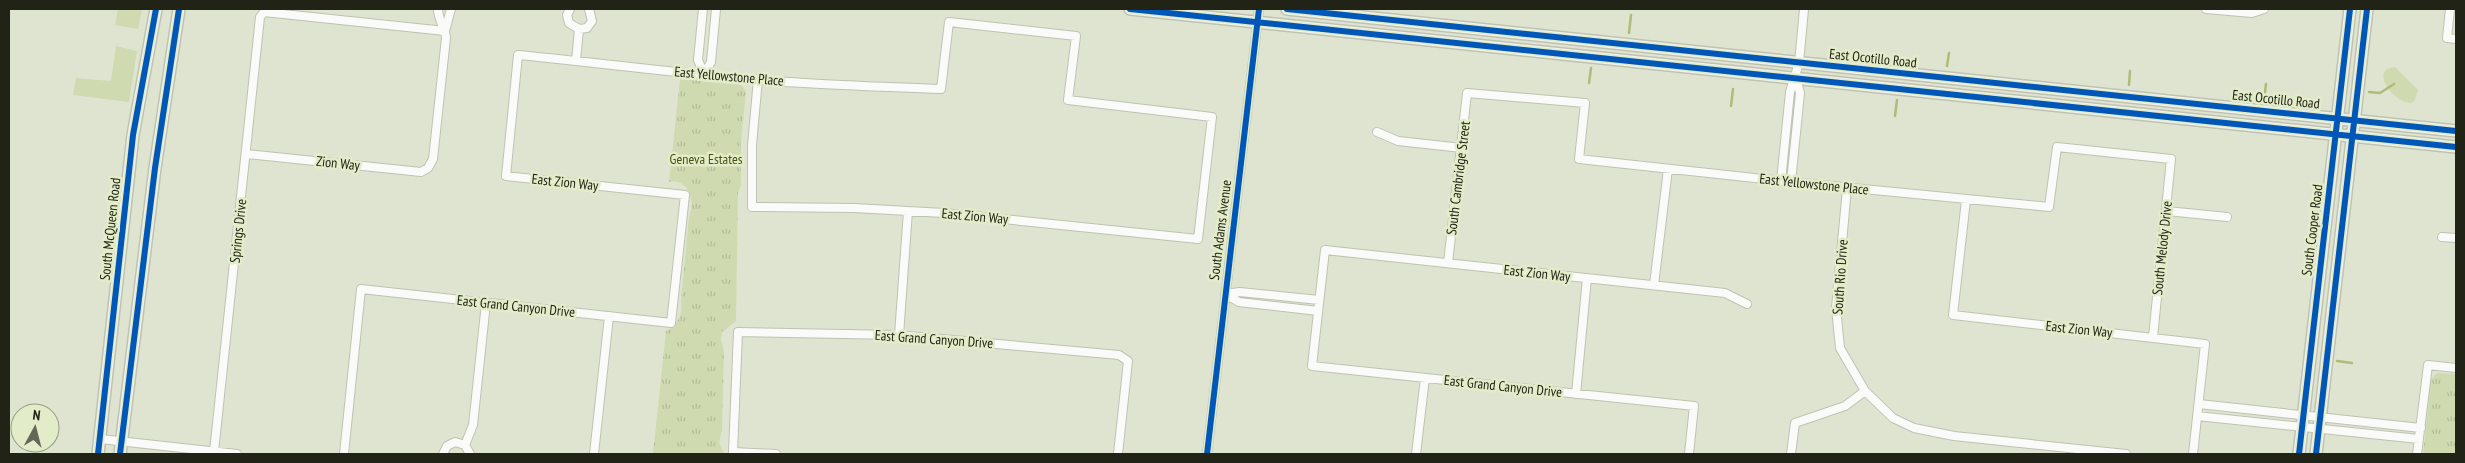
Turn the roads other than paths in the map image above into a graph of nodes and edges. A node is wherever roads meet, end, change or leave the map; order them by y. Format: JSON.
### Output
{"nodes":[{"id":1,"x":156,"y":9,"type":"edge"},
{"id":2,"x":179,"y":9,"type":"edge"},
{"id":3,"x":438,"y":9,"type":"edge"},
{"id":4,"x":451,"y":9,"type":"edge"},
{"id":5,"x":570,"y":9,"type":"edge"},
{"id":6,"x":590,"y":9,"type":"edge"},
{"id":7,"x":703,"y":9,"type":"edge"},
{"id":8,"x":716,"y":9,"type":"edge"},
{"id":9,"x":1130,"y":9,"type":"edge"},
{"id":10,"x":1259,"y":9,"type":"edge"},
{"id":11,"x":1287,"y":9,"type":"edge"},
{"id":12,"x":1804,"y":9,"type":"edge"},
{"id":13,"x":2206,"y":9,"type":"edge"},
{"id":14,"x":2350,"y":9,"type":"edge"},
{"id":15,"x":2367,"y":9,"type":"edge"},
{"id":16,"x":2450,"y":9,"type":"edge"},
{"id":17,"x":2263,"y":10,"type":"edge"},
{"id":18,"x":1258,"y":21,"type":"junction"},
{"id":19,"x":579,"y":29,"type":"junction"},
{"id":20,"x":445,"y":31,"type":"junction"},
{"id":21,"x":2456,"y":39,"type":"edge"},
{"id":22,"x":576,"y":61,"type":"junction"},
{"id":23,"x":1799,"y":63,"type":"junction"},
{"id":24,"x":704,"y":74,"type":"junction"},
{"id":25,"x":1796,"y":77,"type":"junction"},
{"id":26,"x":758,"y":79,"type":"junction"},
{"id":27,"x":2338,"y":118,"type":"junction"},
{"id":28,"x":2354,"y":120,"type":"junction"},
{"id":29,"x":2456,"y":131,"type":"edge"},
{"id":30,"x":1377,"y":132,"type":"dead end"},
{"id":31,"x":2336,"y":134,"type":"junction"},
{"id":32,"x":2353,"y":136,"type":"junction"},
{"id":33,"x":2456,"y":147,"type":"edge"},
{"id":34,"x":1462,"y":148,"type":"junction"},
{"id":35,"x":247,"y":154,"type":"junction"},
{"id":36,"x":1580,"y":159,"type":"joint"},
{"id":37,"x":1668,"y":169,"type":"junction"},
{"id":38,"x":506,"y":176,"type":"joint"},
{"id":39,"x":1781,"y":181,"type":"junction"},
{"id":40,"x":1791,"y":182,"type":"junction"},
{"id":41,"x":1847,"y":188,"type":"junction"},
{"id":42,"x":1966,"y":200,"type":"junction"},
{"id":43,"x":2049,"y":207,"type":"joint"},
{"id":44,"x":908,"y":211,"type":"junction"},
{"id":45,"x":2167,"y":211,"type":"junction"},
{"id":46,"x":2227,"y":217,"type":"dead end"},
{"id":47,"x":2442,"y":237,"type":"dead end"},
{"id":48,"x":2456,"y":238,"type":"edge"},
{"id":49,"x":1198,"y":239,"type":"joint"},
{"id":50,"x":1448,"y":263,"type":"junction"},
{"id":51,"x":1586,"y":278,"type":"junction"},
{"id":52,"x":1654,"y":285,"type":"junction"},
{"id":53,"x":1225,"y":294,"type":"junction"},
{"id":54,"x":1319,"y":300,"type":"junction"},
{"id":55,"x":486,"y":303,"type":"junction"},
{"id":56,"x":1747,"y":304,"type":"dead end"},
{"id":57,"x":1318,"y":312,"type":"junction"},
{"id":58,"x":609,"y":316,"type":"junction"},
{"id":59,"x":670,"y":322,"type":"joint"},
{"id":60,"x":899,"y":335,"type":"junction"},
{"id":61,"x":2153,"y":337,"type":"junction"},
{"id":62,"x":2456,"y":368,"type":"edge"},
{"id":63,"x":1425,"y":378,"type":"junction"},
{"id":64,"x":1864,"y":391,"type":"junction"},
{"id":65,"x":1576,"y":394,"type":"junction"},
{"id":66,"x":2199,"y":404,"type":"junction"},
{"id":67,"x":2197,"y":416,"type":"junction"},
{"id":68,"x":2303,"y":421,"type":"junction"},
{"id":69,"x":2319,"y":423,"type":"junction"},
{"id":70,"x":2421,"y":428,"type":"junction"},
{"id":71,"x":100,"y":439,"type":"junction"},
{"id":72,"x":2419,"y":439,"type":"junction"},
{"id":73,"x":122,"y":442,"type":"junction"},
{"id":74,"x":465,"y":445,"type":"junction"},
{"id":75,"x":214,"y":452,"type":"junction"},
{"id":76,"x":98,"y":454,"type":"edge"},
{"id":77,"x":120,"y":454,"type":"edge"},
{"id":78,"x":237,"y":454,"type":"edge"},
{"id":79,"x":344,"y":454,"type":"edge"},
{"id":80,"x":443,"y":454,"type":"edge"},
{"id":81,"x":470,"y":454,"type":"edge"},
{"id":82,"x":594,"y":454,"type":"edge"},
{"id":83,"x":776,"y":454,"type":"edge"},
{"id":84,"x":1118,"y":454,"type":"edge"},
{"id":85,"x":1207,"y":454,"type":"edge"},
{"id":86,"x":1416,"y":454,"type":"edge"},
{"id":87,"x":1689,"y":454,"type":"edge"},
{"id":88,"x":1791,"y":454,"type":"edge"},
{"id":89,"x":2126,"y":454,"type":"edge"},
{"id":90,"x":2193,"y":454,"type":"edge"},
{"id":91,"x":2299,"y":454,"type":"edge"},
{"id":92,"x":2316,"y":454,"type":"edge"},
{"id":93,"x":2418,"y":454,"type":"edge"}],
"edges":[{"from":1,"to":71,"type":"main road","name":"South McQueen Road"},
{"from":2,"to":73,"type":"main road"},
{"from":3,"to":20,"type":"street"},
{"from":4,"to":20,"type":"street"},
{"from":5,"to":19,"type":"street"},
{"from":6,"to":19,"type":"street"},
{"from":7,"to":24,"type":"street"},
{"from":8,"to":24,"type":"street"},
{"from":9,"to":18,"type":"main road","name":"East Ocotillo Road"},
{"from":10,"to":18,"type":"street","name":"South Adams Avenue"},
{"from":11,"to":23,"type":"main road","name":"East Ocotillo Road"},
{"from":12,"to":23,"type":"street"},
{"from":13,"to":17,"type":"street"},
{"from":14,"to":27,"type":"main road","name":"South Cooper Road"},
{"from":15,"to":28,"type":"main road"},
{"from":16,"to":21,"type":"street"},
{"from":18,"to":25,"type":"main road","name":"East Ocotillo Road"},
{"from":18,"to":53,"type":"street","name":"South Adams Avenue"},
{"from":19,"to":22,"type":"street"},
{"from":20,"to":35,"type":"street","name":"Zion Way"},
{"from":20,"to":35,"type":"street","name":"Springs Drive"},
{"from":22,"to":24,"type":"street","name":"East Yellowstone Place"},
{"from":22,"to":38,"type":"street","name":"East Yellowstone Place"},
{"from":23,"to":25,"type":"street"},
{"from":23,"to":27,"type":"main road","name":"East Ocotillo Road"},
{"from":24,"to":26,"type":"street","name":"East Yellowstone Place"},
{"from":25,"to":31,"type":"main road","name":"East Ocotillo Road"},
{"from":25,"to":39,"type":"street"},
{"from":25,"to":40,"type":"street"},
{"from":26,"to":44,"type":"street","name":"East Zion Way"},
{"from":26,"to":49,"type":"street","name":"East Yellowstone Place"},
{"from":27,"to":28,"type":"main road","name":"East Ocotillo Road"},
{"from":27,"to":31,"type":"main road","name":"South Cooper Road"},
{"from":28,"to":29,"type":"main road","name":"East Ocotillo Road"},
{"from":28,"to":32,"type":"main road"},
{"from":30,"to":34,"type":"street"},
{"from":31,"to":32,"type":"main road","name":"East Ocotillo Road"},
{"from":31,"to":68,"type":"main road","name":"South Cooper Road"},
{"from":32,"to":33,"type":"main road","name":"East Ocotillo Road"},
{"from":32,"to":69,"type":"main road"},
{"from":34,"to":36,"type":"street","name":"South Cambridge Street"},
{"from":34,"to":50,"type":"street","name":"South Cambridge Street"},
{"from":35,"to":75,"type":"street","name":"Springs Drive"},
{"from":36,"to":37,"type":"street","name":"East Yellowstone Place"},
{"from":37,"to":39,"type":"street","name":"East Yellowstone Place"},
{"from":37,"to":52,"type":"street"},
{"from":38,"to":59,"type":"street","name":"East Zion Way"},
{"from":39,"to":40,"type":"street","name":"East Yellowstone Place"},
{"from":40,"to":41,"type":"street","name":"East Yellowstone Place"},
{"from":41,"to":42,"type":"street","name":"East Yellowstone Place"},
{"from":41,"to":64,"type":"street","name":"South Rio Drive"},
{"from":42,"to":43,"type":"street","name":"East Yellowstone Place"},
{"from":42,"to":61,"type":"street","name":"East Zion Way"},
{"from":43,"to":45,"type":"street","name":"South Melody Drive"},
{"from":44,"to":49,"type":"street","name":"East Zion Way"},
{"from":44,"to":60,"type":"street"},
{"from":45,"to":46,"type":"street"},
{"from":45,"to":61,"type":"street","name":"South Melody Drive"},
{"from":47,"to":48,"type":"street"},
{"from":50,"to":51,"type":"street","name":"East Zion Way"},
{"from":50,"to":54,"type":"street","name":"East Zion Way"},
{"from":51,"to":52,"type":"street","name":"East Zion Way"},
{"from":51,"to":65,"type":"street"},
{"from":52,"to":56,"type":"street","name":"East Zion Way"},
{"from":53,"to":54,"type":"street"},
{"from":53,"to":57,"type":"street"},
{"from":53,"to":85,"type":"street","name":"South Adams Avenue"},
{"from":54,"to":57,"type":"street"},
{"from":55,"to":58,"type":"street","name":"East Grand Canyon Drive"},
{"from":55,"to":74,"type":"street"},
{"from":55,"to":79,"type":"street","name":"East Grand Canyon Drive"},
{"from":57,"to":63,"type":"street","name":"East Grand Canyon Drive"},
{"from":58,"to":59,"type":"street","name":"East Grand Canyon Drive"},
{"from":58,"to":82,"type":"street"},
{"from":60,"to":83,"type":"street","name":"East Grand Canyon Drive"},
{"from":60,"to":84,"type":"street","name":"East Grand Canyon Drive"},
{"from":61,"to":66,"type":"street","name":"East Zion Way"},
{"from":62,"to":70,"type":"street"},
{"from":63,"to":65,"type":"street","name":"East Grand Canyon Drive"},
{"from":63,"to":86,"type":"street"},
{"from":64,"to":88,"type":"street"},
{"from":64,"to":89,"type":"street"},
{"from":65,"to":87,"type":"street","name":"East Grand Canyon Drive"},
{"from":66,"to":67,"type":"street"},
{"from":66,"to":68,"type":"street"},
{"from":67,"to":68,"type":"street"},
{"from":67,"to":90,"type":"street"},
{"from":68,"to":69,"type":"street"},
{"from":68,"to":91,"type":"main road","name":"South Cooper Road"},
{"from":69,"to":70,"type":"street"},
{"from":69,"to":72,"type":"street"},
{"from":69,"to":92,"type":"main road"},
{"from":70,"to":72,"type":"street"},
{"from":71,"to":73,"type":"street"},
{"from":71,"to":76,"type":"main road","name":"South McQueen Road"},
{"from":72,"to":93,"type":"street"},
{"from":73,"to":75,"type":"street"},
{"from":73,"to":77,"type":"main road"},
{"from":74,"to":80,"type":"street"},
{"from":74,"to":81,"type":"street"},
{"from":75,"to":78,"type":"street"}]}
